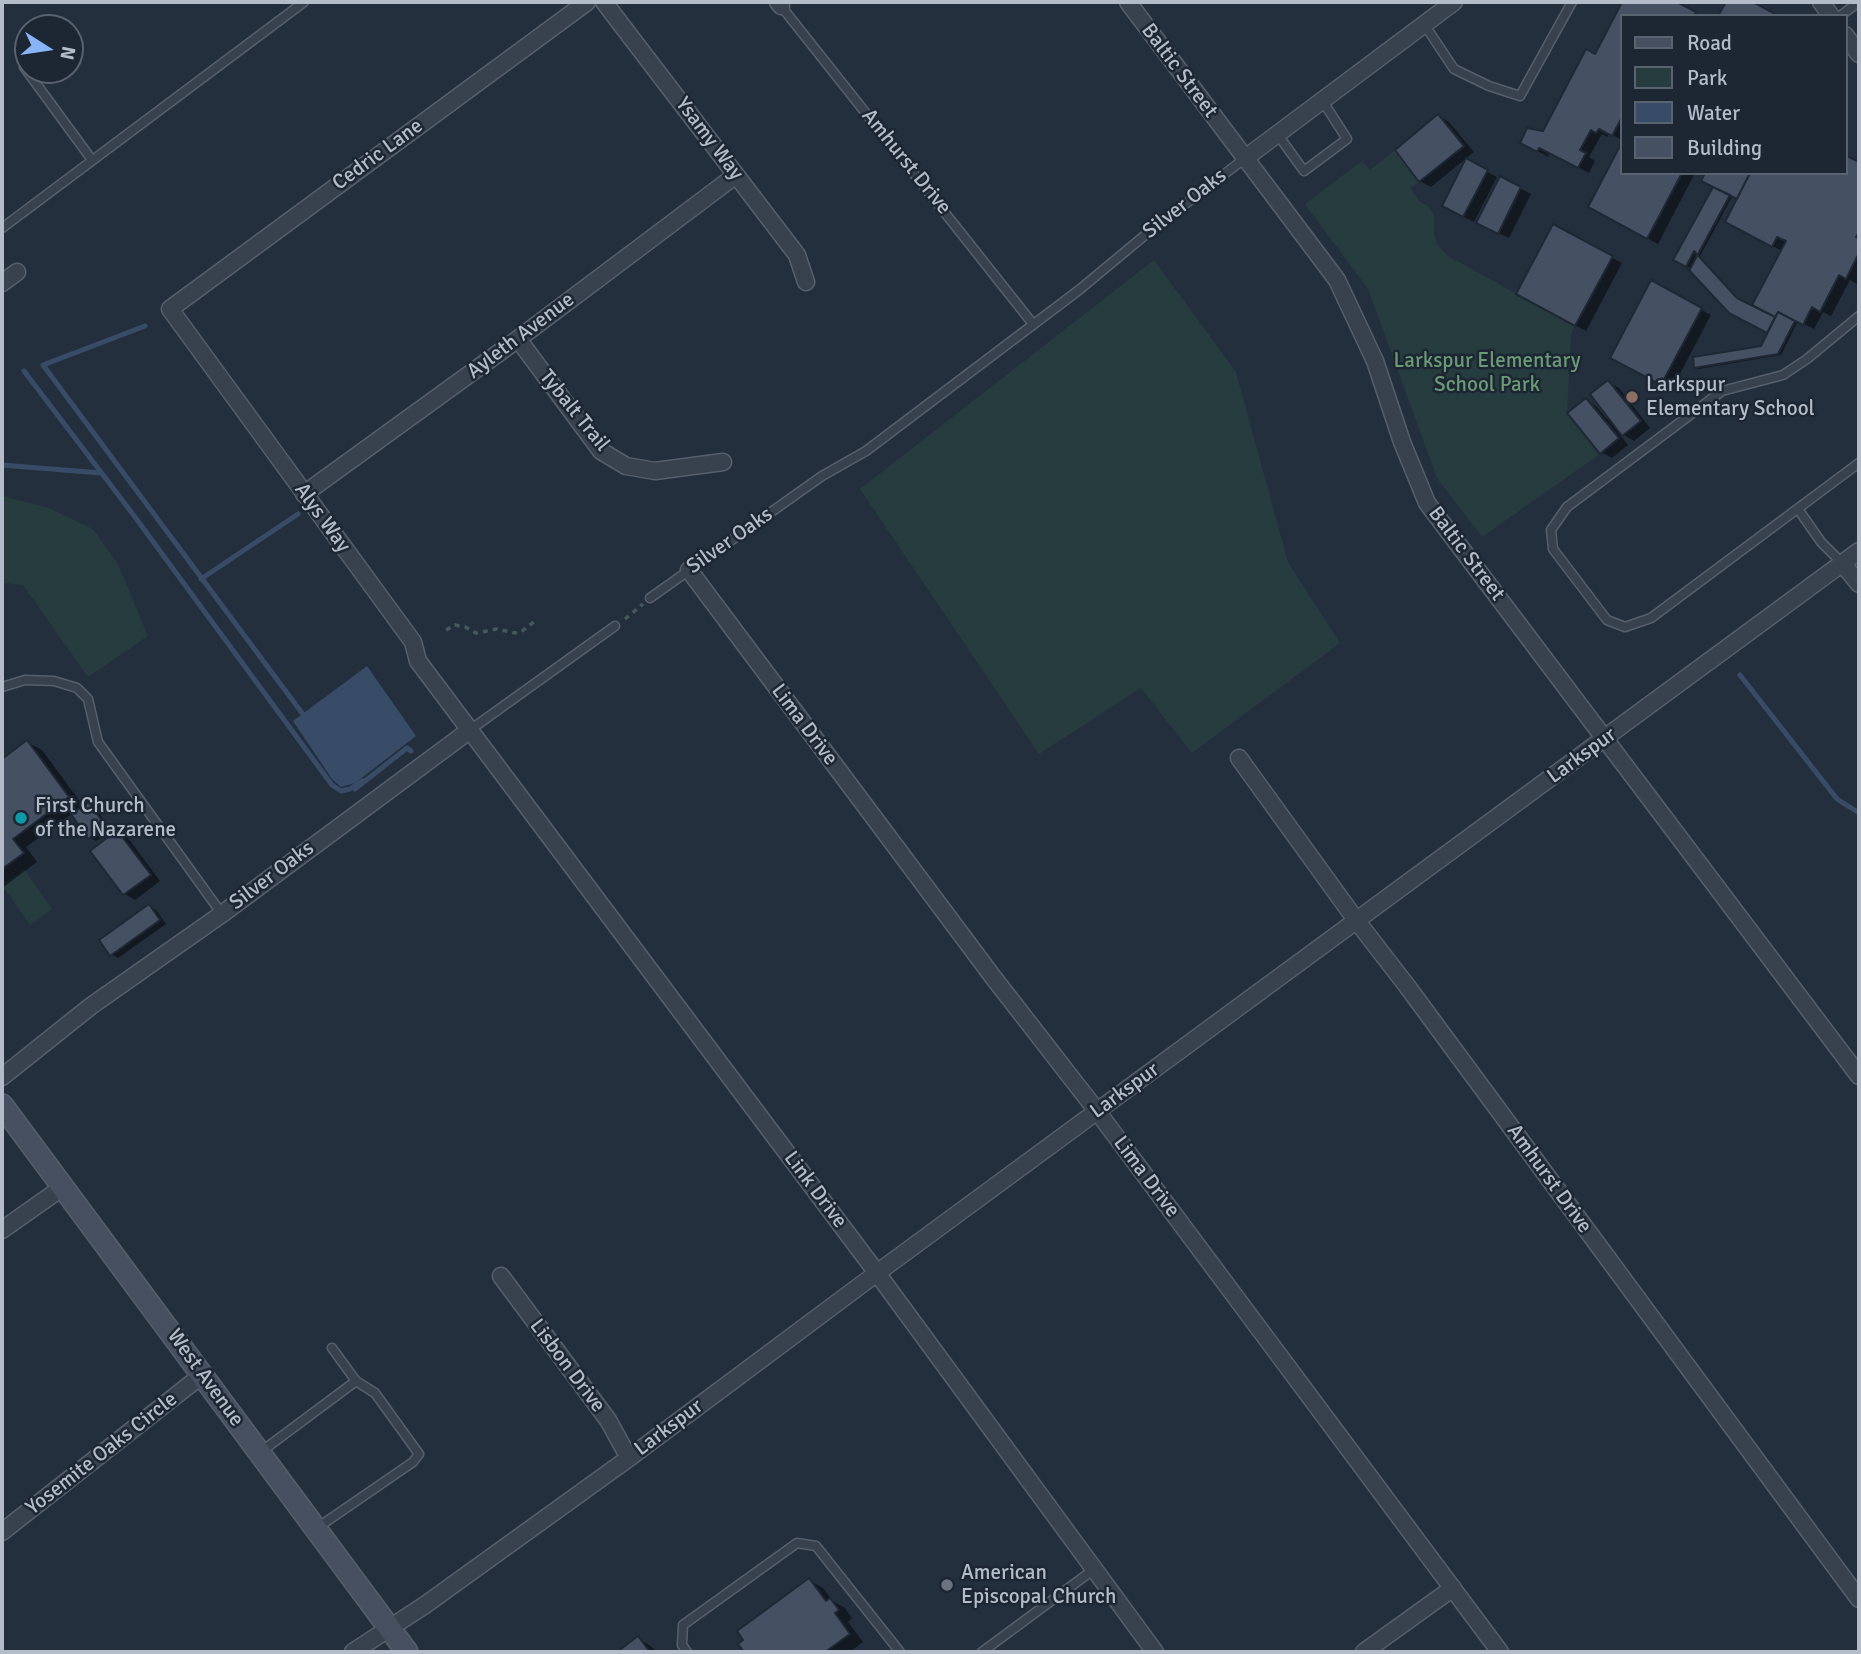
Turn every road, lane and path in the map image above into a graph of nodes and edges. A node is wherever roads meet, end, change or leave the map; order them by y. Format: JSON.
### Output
{"nodes":[{"id":1,"x":304,"y":2,"type":"edge"},
{"id":2,"x":587,"y":2,"type":"edge"},
{"id":3,"x":604,"y":2,"type":"edge"},
{"id":4,"x":1128,"y":2,"type":"edge"},
{"id":5,"x":1454,"y":2,"type":"edge"},
{"id":6,"x":1572,"y":2,"type":"edge"},
{"id":7,"x":1859,"y":2,"type":"edge"},
{"id":8,"x":779,"y":4,"type":"edge"},
{"id":9,"x":1843,"y":14,"type":"edge"},
{"id":10,"x":1424,"y":24,"type":"junction"},
{"id":11,"x":1847,"y":38,"type":"edge"},
{"id":12,"x":1859,"y":54,"type":"edge"},
{"id":13,"x":36,"y":84,"type":"edge"},
{"id":14,"x":1322,"y":100,"type":"junction"},
{"id":15,"x":1278,"y":135,"type":"junction"},
{"id":16,"x":1244,"y":159,"type":"junction"},
{"id":17,"x":92,"y":160,"type":"junction"},
{"id":18,"x":736,"y":174,"type":"junction"},
{"id":19,"x":2,"y":228,"type":"edge"},
{"id":20,"x":17,"y":272,"type":"dead end"},
{"id":21,"x":806,"y":282,"type":"dead end"},
{"id":22,"x":2,"y":283,"type":"edge"},
{"id":23,"x":170,"y":309,"type":"joint"},
{"id":24,"x":1859,"y":316,"type":"edge"},
{"id":25,"x":1033,"y":324,"type":"junction"},
{"id":26,"x":518,"y":339,"type":"junction"},
{"id":27,"x":723,"y":462,"type":"dead end"},
{"id":28,"x":1859,"y":463,"type":"edge"},
{"id":29,"x":304,"y":494,"type":"junction"},
{"id":30,"x":1798,"y":509,"type":"junction"},
{"id":31,"x":1859,"y":551,"type":"edge"},
{"id":32,"x":1842,"y":564,"type":"junction"},
{"id":33,"x":689,"y":570,"type":"junction"},
{"id":34,"x":1859,"y":584,"type":"edge"},
{"id":35,"x":650,"y":598,"type":"joint"},
{"id":36,"x":535,"y":621,"type":"dead end"},
{"id":37,"x":615,"y":626,"type":"joint"},
{"id":38,"x":446,"y":630,"type":"dead end"},
{"id":39,"x":2,"y":687,"type":"edge"},
{"id":40,"x":470,"y":730,"type":"junction"},
{"id":41,"x":1606,"y":738,"type":"junction"},
{"id":42,"x":1239,"y":758,"type":"dead end"},
{"id":43,"x":222,"y":914,"type":"junction"},
{"id":44,"x":1356,"y":920,"type":"junction"},
{"id":45,"x":2,"y":1076,"type":"edge"},
{"id":46,"x":1859,"y":1076,"type":"edge"},
{"id":47,"x":2,"y":1105,"type":"edge"},
{"id":48,"x":1097,"y":1111,"type":"junction"},
{"id":49,"x":63,"y":1186,"type":"junction"},
{"id":50,"x":2,"y":1230,"type":"edge"},
{"id":51,"x":877,"y":1273,"type":"junction"},
{"id":52,"x":501,"y":1276,"type":"dead end"},
{"id":53,"x":332,"y":1348,"type":"dead end"},
{"id":54,"x":202,"y":1375,"type":"junction"},
{"id":55,"x":356,"y":1381,"type":"junction"},
{"id":56,"x":259,"y":1452,"type":"junction"},
{"id":57,"x":629,"y":1458,"type":"junction"},
{"id":58,"x":316,"y":1529,"type":"junction"},
{"id":59,"x":2,"y":1532,"type":"edge"},
{"id":60,"x":1094,"y":1570,"type":"junction"},
{"id":61,"x":1453,"y":1588,"type":"junction"},
{"id":62,"x":1859,"y":1599,"type":"edge"},
{"id":63,"x":389,"y":1629,"type":"junction"},
{"id":64,"x":353,"y":1652,"type":"edge"},
{"id":65,"x":407,"y":1652,"type":"edge"},
{"id":66,"x":688,"y":1652,"type":"edge"},
{"id":67,"x":900,"y":1652,"type":"edge"},
{"id":68,"x":982,"y":1652,"type":"edge"},
{"id":69,"x":1156,"y":1652,"type":"edge"},
{"id":70,"x":1364,"y":1652,"type":"edge"},
{"id":71,"x":1500,"y":1652,"type":"edge"}],
"edges":[{"from":1,"to":17,"type":"lane"},
{"from":2,"to":23,"type":"street","name":"Cedric Lane"},
{"from":3,"to":18,"type":"street","name":"Ysamy Way"},
{"from":4,"to":16,"type":"street","name":"Baltic Street"},
{"from":5,"to":10,"type":"street","name":"Silver Oaks"},
{"from":6,"to":10,"type":"lane"},
{"from":7,"to":9,"type":"lane"},
{"from":8,"to":25,"type":"lane","name":"Amhurst Drive"},
{"from":10,"to":14,"type":"street","name":"Silver Oaks"},
{"from":11,"to":12,"type":"street"},
{"from":13,"to":17,"type":"lane"},
{"from":14,"to":15,"type":"street","name":"Silver Oaks"},
{"from":14,"to":15,"type":"lane"},
{"from":15,"to":16,"type":"street","name":"Silver Oaks"},
{"from":16,"to":25,"type":"lane","name":"Silver Oaks"},
{"from":16,"to":41,"type":"street","name":"Baltic Street"},
{"from":17,"to":19,"type":"lane"},
{"from":18,"to":21,"type":"street","name":"Ysamy Way"},
{"from":18,"to":26,"type":"street","name":"Ayleth Avenue"},
{"from":20,"to":22,"type":"street"},
{"from":23,"to":29,"type":"street","name":"Alys Way"},
{"from":24,"to":30,"type":"lane"},
{"from":25,"to":33,"type":"lane","name":"Silver Oaks"},
{"from":26,"to":27,"type":"street","name":"Tybalt Trail"},
{"from":26,"to":29,"type":"street","name":"Ayleth Avenue"},
{"from":28,"to":30,"type":"lane"},
{"from":29,"to":40,"type":"street","name":"Alys Way"},
{"from":30,"to":32,"type":"lane"},
{"from":31,"to":32,"type":"street","name":"Larkspur"},
{"from":32,"to":34,"type":"street"},
{"from":32,"to":41,"type":"street","name":"Larkspur"},
{"from":33,"to":35,"type":"lane","name":"Silver Oaks"},
{"from":33,"to":48,"type":"street","name":"Lima Drive"},
{"from":35,"to":37,"type":"path"},
{"from":36,"to":38,"type":"path"},
{"from":37,"to":40,"type":"lane","name":"Silver Oaks"},
{"from":39,"to":43,"type":"lane"},
{"from":40,"to":43,"type":"street","name":"Silver Oaks"},
{"from":40,"to":51,"type":"street","name":"Link Drive"},
{"from":41,"to":44,"type":"street","name":"Larkspur"},
{"from":41,"to":46,"type":"street","name":"Baltic Street"},
{"from":42,"to":44,"type":"street","name":"Amhurst Drive"},
{"from":43,"to":45,"type":"street","name":"Silver Oaks"},
{"from":44,"to":48,"type":"street","name":"Larkspur"},
{"from":44,"to":62,"type":"street","name":"Amhurst Drive"},
{"from":47,"to":49,"type":"main road","name":"West Avenue"},
{"from":48,"to":51,"type":"street","name":"Larkspur"},
{"from":48,"to":61,"type":"street","name":"Lima Drive"},
{"from":49,"to":50,"type":"street"},
{"from":49,"to":54,"type":"main road","name":"West Avenue"},
{"from":51,"to":57,"type":"street","name":"Larkspur"},
{"from":51,"to":60,"type":"street","name":"Link Drive"},
{"from":52,"to":57,"type":"street","name":"Lisbon Drive"},
{"from":53,"to":55,"type":"lane"},
{"from":54,"to":56,"type":"main road","name":"West Avenue"},
{"from":54,"to":59,"type":"street","name":"Yosemite Oaks Circle"},
{"from":55,"to":56,"type":"lane"},
{"from":55,"to":58,"type":"lane"},
{"from":56,"to":58,"type":"main road","name":"West Avenue"},
{"from":57,"to":63,"type":"street","name":"Larkspur"},
{"from":58,"to":63,"type":"main road","name":"West Avenue"},
{"from":60,"to":68,"type":"lane"},
{"from":60,"to":69,"type":"street","name":"Link Drive"},
{"from":61,"to":70,"type":"street"},
{"from":61,"to":71,"type":"street","name":"Lima Drive"},
{"from":63,"to":64,"type":"street","name":"Larkspur"},
{"from":63,"to":65,"type":"main road","name":"West Avenue"},
{"from":66,"to":67,"type":"lane"}]}
